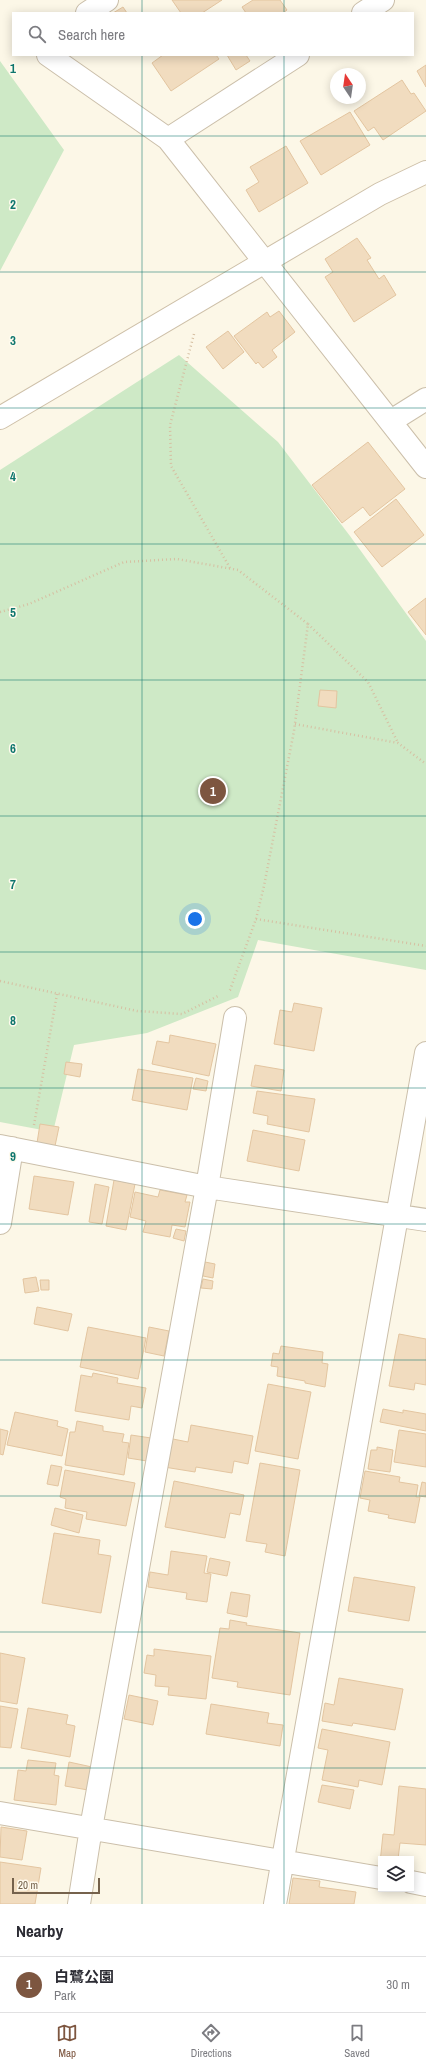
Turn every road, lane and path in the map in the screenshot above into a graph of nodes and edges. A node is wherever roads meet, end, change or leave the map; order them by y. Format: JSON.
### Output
{"nodes":[{"id":1,"x":107,"y":0,"type":"edge"},
{"id":2,"x":383,"y":0,"type":"edge"},
{"id":3,"x":89,"y":12,"type":"edge"},
{"id":4,"x":365,"y":12,"type":"edge"},
{"id":5,"x":49,"y":56,"type":"edge"},
{"id":6,"x":296,"y":56,"type":"edge"},
{"id":7,"x":168,"y":139,"type":"junction"},
{"id":8,"x":426,"y":172,"type":"edge"},
{"id":9,"x":266,"y":262,"type":"junction"},
{"id":10,"x":204,"y":297,"type":"junction"},
{"id":11,"x":426,"y":399,"type":"edge"},
{"id":12,"x":0,"y":418,"type":"edge"},
{"id":13,"x":391,"y":421,"type":"junction"},
{"id":14,"x":426,"y":467,"type":"edge"},
{"id":15,"x":231,"y":569,"type":"junction"},
{"id":16,"x":0,"y":612,"type":"edge"},
{"id":17,"x":308,"y":624,"type":"junction"},
{"id":18,"x":294,"y":724,"type":"junction"},
{"id":19,"x":398,"y":743,"type":"junction"},
{"id":20,"x":426,"y":764,"type":"edge"},
{"id":21,"x":256,"y":919,"type":"junction"},
{"id":22,"x":426,"y":946,"type":"edge"},
{"id":23,"x":0,"y":982,"type":"edge"},
{"id":24,"x":57,"y":994,"type":"junction"},
{"id":25,"x":235,"y":1018,"type":"dead end"},
{"id":26,"x":426,"y":1053,"type":"edge"},
{"id":27,"x":14,"y":1149,"type":"edge"},
{"id":28,"x":207,"y":1187,"type":"junction"},
{"id":29,"x":398,"y":1215,"type":"junction"},
{"id":30,"x":426,"y":1220,"type":"edge"},
{"id":31,"x":0,"y":1223,"type":"edge"},
{"id":32,"x":0,"y":1813,"type":"edge"},
{"id":33,"x":91,"y":1828,"type":"junction"},
{"id":34,"x":282,"y":1862,"type":"junction"},
{"id":35,"x":378,"y":1878,"type":"edge"},
{"id":36,"x":414,"y":1883,"type":"edge"},
{"id":37,"x":426,"y":1885,"type":"edge"},
{"id":38,"x":79,"y":1904,"type":"edge"},
{"id":39,"x":275,"y":1904,"type":"edge"}],
"edges":[{"from":1,"to":3,"type":"street"},
{"from":2,"to":4,"type":"street"},
{"from":5,"to":7,"type":"street"},
{"from":6,"to":7,"type":"street"},
{"from":7,"to":9,"type":"street"},
{"from":8,"to":9,"type":"street"},
{"from":9,"to":10,"type":"street"},
{"from":9,"to":13,"type":"street"},
{"from":10,"to":12,"type":"street"},
{"from":10,"to":15,"type":"path"},
{"from":11,"to":13,"type":"street"},
{"from":13,"to":14,"type":"street"},
{"from":15,"to":16,"type":"path"},
{"from":15,"to":17,"type":"path"},
{"from":17,"to":18,"type":"path"},
{"from":17,"to":19,"type":"path"},
{"from":18,"to":19,"type":"path"},
{"from":18,"to":21,"type":"path"},
{"from":19,"to":20,"type":"path"},
{"from":21,"to":22,"type":"path"},
{"from":21,"to":24,"type":"path"},
{"from":23,"to":24,"type":"path"},
{"from":24,"to":27,"type":"path"},
{"from":25,"to":28,"type":"street"},
{"from":26,"to":29,"type":"street"},
{"from":27,"to":28,"type":"street"},
{"from":27,"to":31,"type":"street"},
{"from":28,"to":29,"type":"street"},
{"from":28,"to":33,"type":"street"},
{"from":29,"to":30,"type":"street"},
{"from":29,"to":34,"type":"street"},
{"from":32,"to":33,"type":"street"},
{"from":33,"to":34,"type":"street"},
{"from":33,"to":38,"type":"street"},
{"from":34,"to":35,"type":"street"},
{"from":34,"to":39,"type":"street"},
{"from":36,"to":37,"type":"street"}]}
